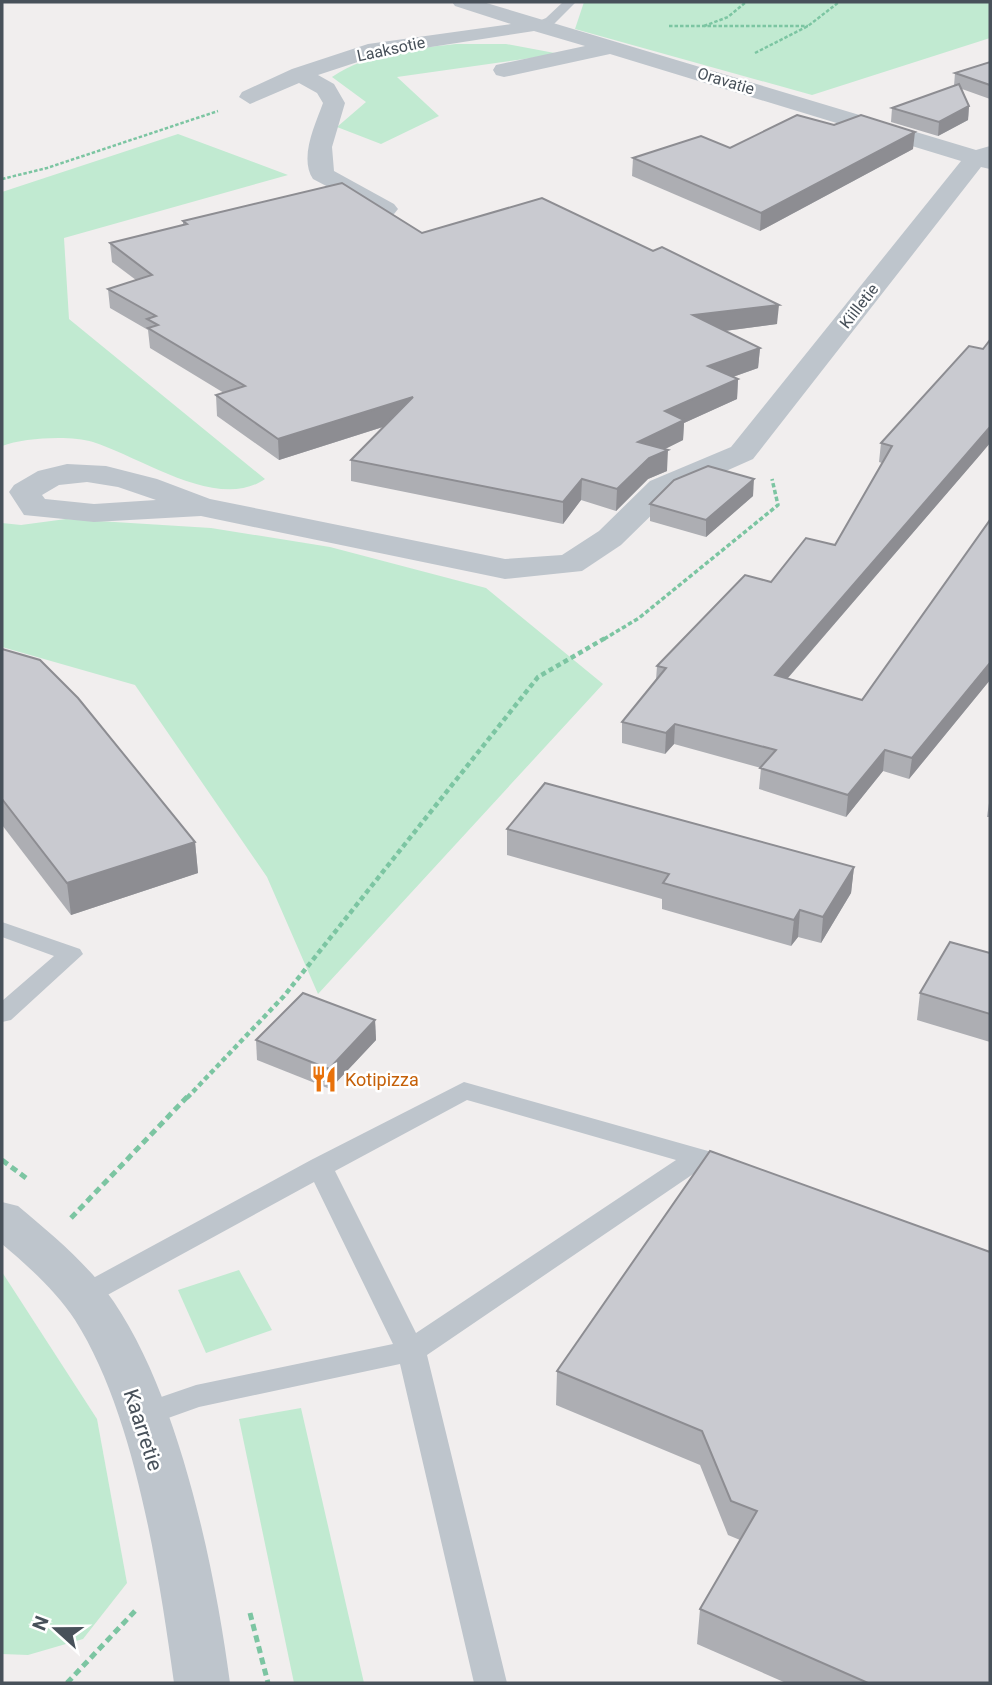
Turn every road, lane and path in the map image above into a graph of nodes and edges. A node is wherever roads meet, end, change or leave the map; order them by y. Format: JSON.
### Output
{"nodes":[{"id":1,"x":462,"y":2,"type":"edge"},
{"id":2,"x":570,"y":2,"type":"edge"},
{"id":3,"x":746,"y":2,"type":"edge"},
{"id":4,"x":839,"y":2,"type":"edge"},
{"id":5,"x":538,"y":26,"type":"junction"},
{"id":6,"x":662,"y":26,"type":"dead end"},
{"id":7,"x":808,"y":26,"type":"junction"},
{"id":8,"x":700,"y":28,"type":"junction"},
{"id":9,"x":609,"y":48,"type":"junction"},
{"id":10,"x":504,"y":70,"type":"dead end"},
{"id":11,"x":300,"y":74,"type":"junction"},
{"id":12,"x":706,"y":75,"type":"junction"},
{"id":13,"x":250,"y":97,"type":"joint"},
{"id":14,"x":985,"y":158,"type":"edge"},
{"id":15,"x":2,"y":179,"type":"edge"},
{"id":16,"x":385,"y":209,"type":"edge"},
{"id":17,"x":742,"y":453,"type":"junction"},
{"id":18,"x":201,"y":507,"type":"dead end"},
{"id":19,"x":2,"y":929,"type":"edge"},
{"id":20,"x":2,"y":1014,"type":"edge"},
{"id":21,"x":699,"y":1157,"type":"junction"},
{"id":22,"x":320,"y":1167,"type":"junction"},
{"id":23,"x":762,"y":1180,"type":"edge"},
{"id":24,"x":17,"y":1231,"type":"edge"},
{"id":25,"x":81,"y":1297,"type":"junction"},
{"id":26,"x":411,"y":1351,"type":"junction"},
{"id":27,"x":143,"y":1415,"type":"junction"},
{"id":28,"x":202,"y":1683,"type":"edge"},
{"id":29,"x":491,"y":1683,"type":"edge"}],
"edges":[{"from":1,"to":5,"type":"street","name":"Oravatie"},
{"from":2,"to":5,"type":"lane"},
{"from":3,"to":8,"type":"path"},
{"from":4,"to":7,"type":"path"},
{"from":5,"to":9,"type":"street","name":"Oravatie"},
{"from":5,"to":11,"type":"street","name":"Laaksotie"},
{"from":6,"to":8,"type":"path"},
{"from":7,"to":8,"type":"path"},
{"from":7,"to":12,"type":"path"},
{"from":9,"to":10,"type":"street"},
{"from":9,"to":12,"type":"street","name":"Oravatie"},
{"from":11,"to":13,"type":"street","name":"Laaksotie"},
{"from":11,"to":16,"type":"street"},
{"from":12,"to":14,"type":"street","name":"Oravatie"},
{"from":13,"to":15,"type":"path"},
{"from":14,"to":17,"type":"street","name":"Kiilletie"},
{"from":17,"to":18,"type":"street"},
{"from":17,"to":24,"type":"path"},
{"from":19,"to":20,"type":"lane"},
{"from":21,"to":22,"type":"lane"},
{"from":21,"to":23,"type":"lane"},
{"from":21,"to":26,"type":"lane"},
{"from":22,"to":25,"type":"lane"},
{"from":22,"to":26,"type":"lane"},
{"from":24,"to":25,"type":"street","name":"Kaarretie"},
{"from":25,"to":27,"type":"street","name":"Kaarretie"},
{"from":26,"to":27,"type":"lane"},
{"from":26,"to":29,"type":"lane"},
{"from":27,"to":28,"type":"street","name":"Kaarretie"}]}
